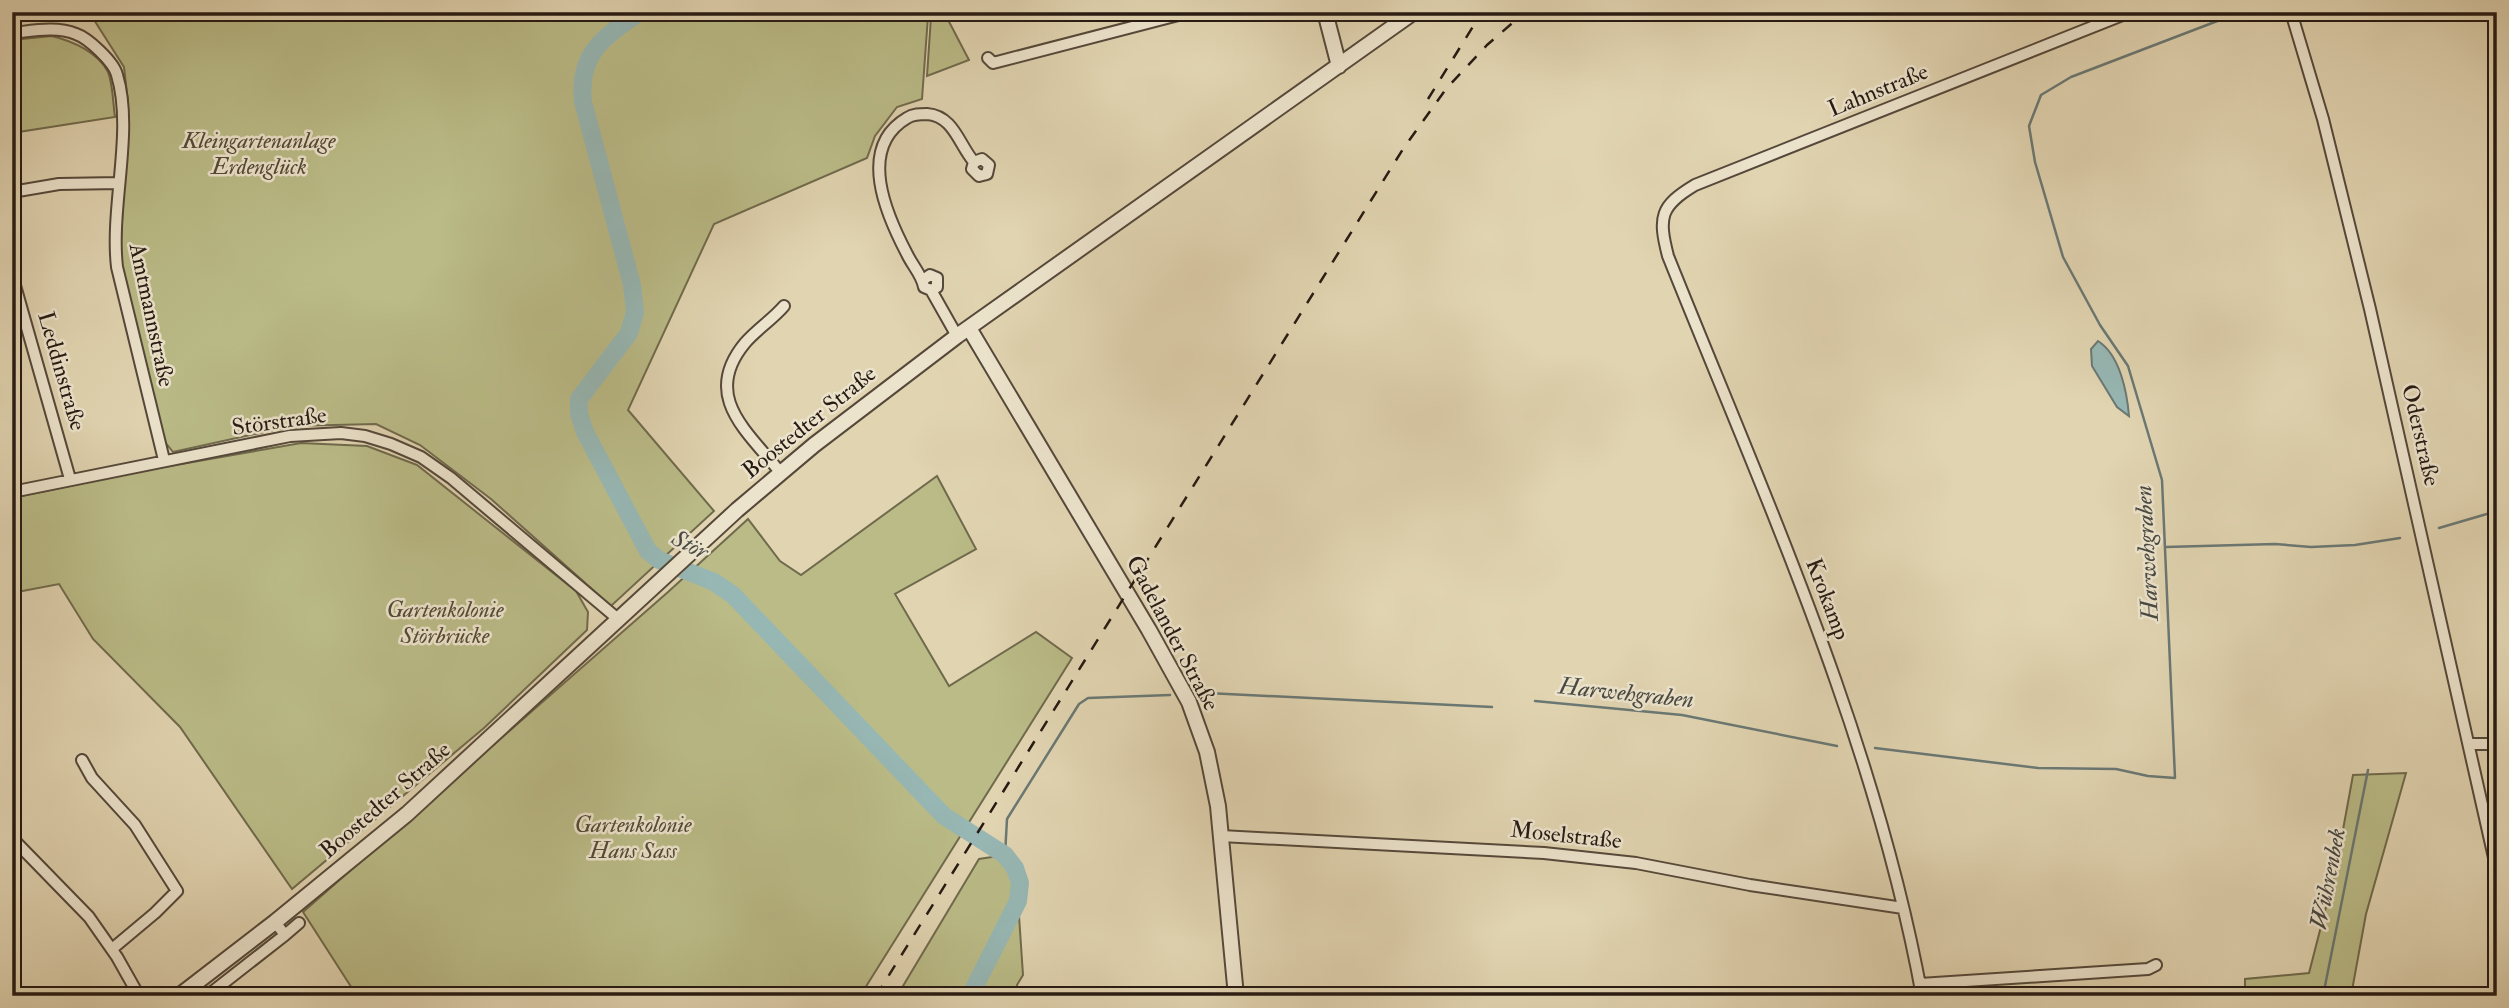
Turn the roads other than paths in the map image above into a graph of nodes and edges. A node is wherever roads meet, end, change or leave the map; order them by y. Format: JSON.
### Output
{"nodes":[{"id":1,"x":1191,"y":12,"type":"edge"},
{"id":2,"x":1325,"y":12,"type":"edge"},
{"id":3,"x":1414,"y":12,"type":"edge"},
{"id":4,"x":2130,"y":12,"type":"edge"},
{"id":5,"x":2291,"y":12,"type":"edge"},
{"id":6,"x":12,"y":33,"type":"edge"},
{"id":7,"x":988,"y":58,"type":"dead end"},
{"id":8,"x":1339,"y":66,"type":"junction"},
{"id":9,"x":974,"y":162,"type":"dead end"},
{"id":10,"x":119,"y":183,"type":"junction"},
{"id":11,"x":12,"y":192,"type":"edge"},
{"id":12,"x":1661,"y":228,"type":"joint"},
{"id":13,"x":12,"y":275,"type":"edge"},
{"id":14,"x":784,"y":306,"type":"dead end"},
{"id":15,"x":963,"y":332,"type":"junction"},
{"id":16,"x":164,"y":460,"type":"junction"},
{"id":17,"x":780,"y":472,"type":"junction"},
{"id":18,"x":70,"y":479,"type":"junction"},
{"id":19,"x":12,"y":492,"type":"edge"},
{"id":20,"x":618,"y":620,"type":"junction"},
{"id":21,"x":2469,"y":744,"type":"junction"},
{"id":22,"x":2497,"y":744,"type":"edge"},
{"id":23,"x":82,"y":760,"type":"dead end"},
{"id":24,"x":1221,"y":836,"type":"junction"},
{"id":25,"x":12,"y":838,"type":"edge"},
{"id":26,"x":2497,"y":870,"type":"edge"},
{"id":27,"x":1903,"y":908,"type":"junction"},
{"id":28,"x":275,"y":922,"type":"junction"},
{"id":29,"x":299,"y":923,"type":"dead end"},
{"id":30,"x":285,"y":935,"type":"junction"},
{"id":31,"x":112,"y":949,"type":"junction"},
{"id":32,"x":2156,"y":965,"type":"dead end"},
{"id":33,"x":1920,"y":984,"type":"junction"},
{"id":34,"x":139,"y":996,"type":"edge"},
{"id":35,"x":179,"y":996,"type":"edge"},
{"id":36,"x":207,"y":996,"type":"edge"},
{"id":37,"x":1236,"y":996,"type":"edge"},
{"id":38,"x":1922,"y":996,"type":"edge"}],
"edges":[{"from":1,"to":7,"type":"street"},
{"from":2,"to":8,"type":"street"},
{"from":3,"to":8,"type":"street","name":"Boostedter Straße"},
{"from":4,"to":12,"type":"street","name":"Lahnstraße"},
{"from":5,"to":21,"type":"street","name":"Oderstraße"},
{"from":6,"to":10,"type":"street","name":"Amtmannstraße"},
{"from":8,"to":15,"type":"street","name":"Boostedter Straße"},
{"from":9,"to":15,"type":"street"},
{"from":10,"to":11,"type":"street"},
{"from":10,"to":16,"type":"street","name":"Amtmannstraße"},
{"from":12,"to":27,"type":"street","name":"Krokamp"},
{"from":13,"to":18,"type":"street","name":"Leddinstraße"},
{"from":14,"to":17,"type":"street"},
{"from":15,"to":17,"type":"street","name":"Boostedter Straße"},
{"from":15,"to":24,"type":"street","name":"Gadelander Straße"},
{"from":16,"to":18,"type":"street","name":"Störstraße"},
{"from":16,"to":20,"type":"street","name":"Störstraße"},
{"from":17,"to":20,"type":"street","name":"Boostedter Straße"},
{"from":18,"to":19,"type":"street","name":"Störstraße"},
{"from":20,"to":28,"type":"street","name":"Boostedter Straße"},
{"from":21,"to":22,"type":"street"},
{"from":21,"to":26,"type":"street","name":"Oderstraße"},
{"from":23,"to":31,"type":"street"},
{"from":24,"to":27,"type":"street","name":"Moselstraße"},
{"from":24,"to":37,"type":"street","name":"Gadelander Straße"},
{"from":25,"to":31,"type":"street"},
{"from":27,"to":33,"type":"street","name":"Krokamp"},
{"from":28,"to":30,"type":"street"},
{"from":28,"to":35,"type":"street","name":"Boostedter Straße"},
{"from":29,"to":30,"type":"street"},
{"from":30,"to":36,"type":"street"},
{"from":31,"to":34,"type":"street"},
{"from":32,"to":33,"type":"street"},
{"from":33,"to":38,"type":"street","name":"Krokamp"}]}
